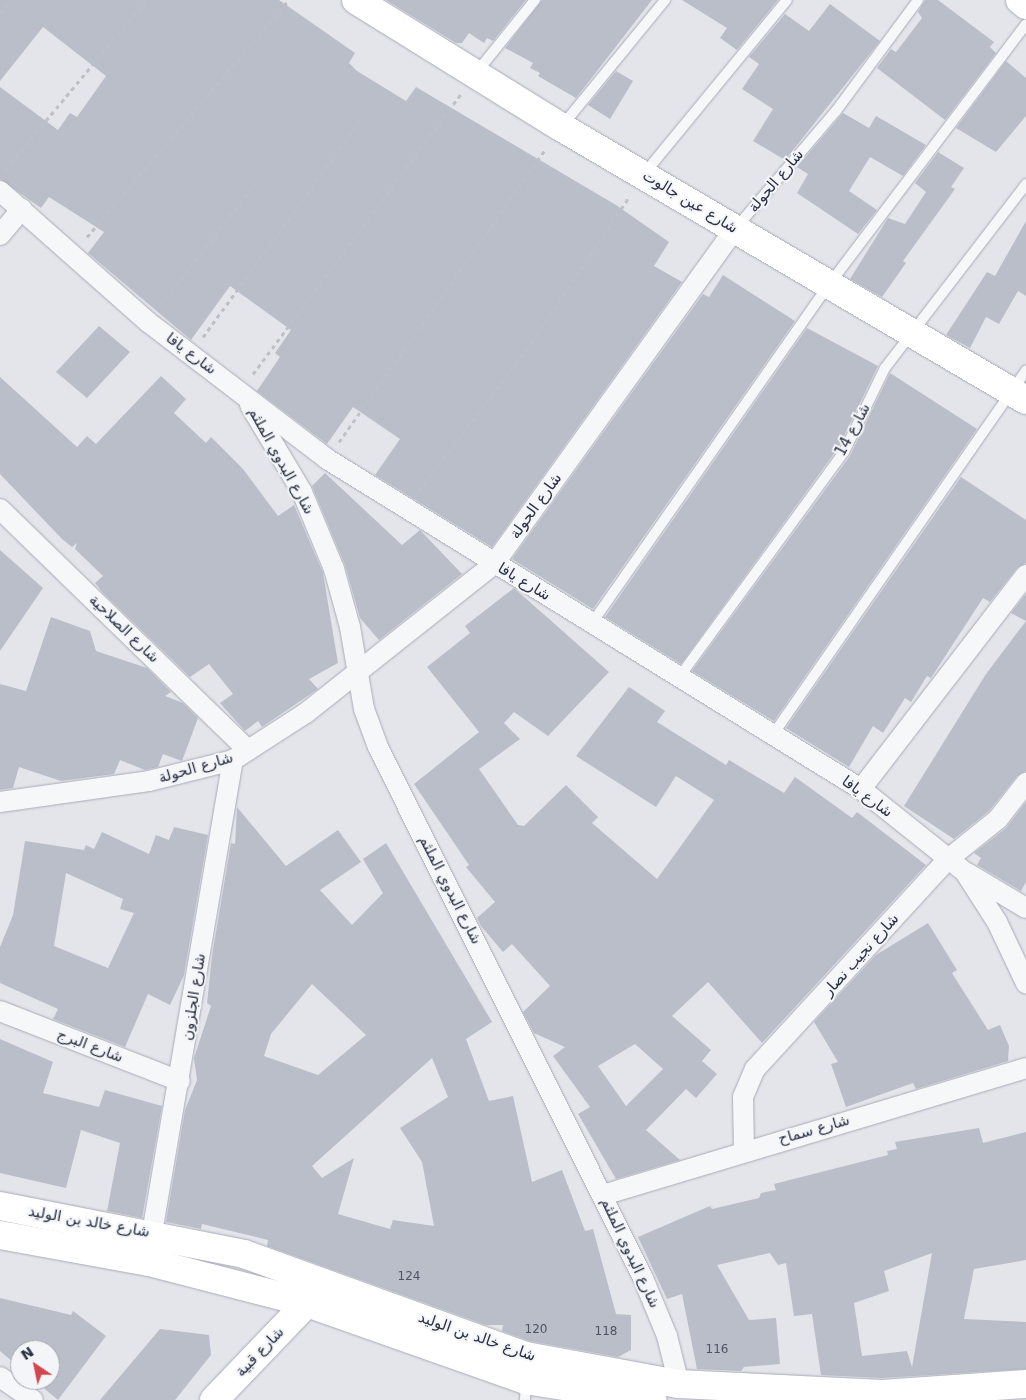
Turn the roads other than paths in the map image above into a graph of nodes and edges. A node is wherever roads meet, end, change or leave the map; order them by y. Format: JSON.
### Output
{"nodes":[{"id":1,"x":356,"y":0,"type":"edge"},
{"id":2,"x":535,"y":0,"type":"edge"},
{"id":3,"x":665,"y":0,"type":"edge"},
{"id":4,"x":787,"y":0,"type":"edge"},
{"id":5,"x":918,"y":0,"type":"edge"},
{"id":6,"x":1020,"y":0,"type":"edge"},
{"id":7,"x":1026,"y":5,"type":"edge"},
{"id":8,"x":1026,"y":24,"type":"edge"},
{"id":9,"x":476,"y":73,"type":"junction"},
{"id":10,"x":561,"y":127,"type":"junction"},
{"id":11,"x":644,"y":174,"type":"junction"},
{"id":12,"x":1026,"y":184,"type":"edge"},
{"id":13,"x":0,"y":191,"type":"edge"},
{"id":14,"x":22,"y":209,"type":"junction"},
{"id":15,"x":735,"y":230,"type":"junction"},
{"id":16,"x":0,"y":235,"type":"edge"},
{"id":17,"x":831,"y":282,"type":"junction"},
{"id":18,"x":912,"y":331,"type":"junction"},
{"id":19,"x":1021,"y":387,"type":"edge"},
{"id":20,"x":241,"y":391,"type":"junction"},
{"id":21,"x":0,"y":509,"type":"edge"},
{"id":22,"x":494,"y":564,"type":"junction"},
{"id":23,"x":1026,"y":575,"type":"edge"},
{"id":24,"x":592,"y":623,"type":"junction"},
{"id":25,"x":356,"y":674,"type":"junction"},
{"id":26,"x":680,"y":676,"type":"junction"},
{"id":27,"x":771,"y":737,"type":"junction"},
{"id":28,"x":241,"y":755,"type":"junction"},
{"id":29,"x":1026,"y":783,"type":"edge"},
{"id":30,"x":861,"y":789,"type":"junction"},
{"id":31,"x":0,"y":802,"type":"edge"},
{"id":32,"x":947,"y":860,"type":"junction"},
{"id":33,"x":965,"y":872,"type":"junction"},
{"id":34,"x":1026,"y":908,"type":"edge"},
{"id":35,"x":1026,"y":983,"type":"edge"},
{"id":36,"x":0,"y":1011,"type":"edge"},
{"id":37,"x":1026,"y":1068,"type":"edge"},
{"id":38,"x":180,"y":1081,"type":"junction"},
{"id":39,"x":744,"y":1150,"type":"junction"},
{"id":40,"x":603,"y":1195,"type":"junction"},
{"id":41,"x":0,"y":1206,"type":"edge"},
{"id":42,"x":152,"y":1233,"type":"junction"},
{"id":43,"x":0,"y":1235,"type":"edge"},
{"id":44,"x":306,"y":1303,"type":"junction"},
{"id":45,"x":0,"y":1377,"type":"edge"},
{"id":46,"x":679,"y":1384,"type":"junction"},
{"id":47,"x":1026,"y":1384,"type":"edge"},
{"id":48,"x":526,"y":1390,"type":"edge"},
{"id":49,"x":33,"y":1400,"type":"edge"},
{"id":50,"x":214,"y":1400,"type":"edge"},
{"id":51,"x":652,"y":1400,"type":"edge"}],
"edges":[{"from":1,"to":9,"type":"main road","name":"شارع عين جالوت"},
{"from":2,"to":9,"type":"lane"},
{"from":3,"to":10,"type":"lane"},
{"from":4,"to":11,"type":"lane"},
{"from":5,"to":15,"type":"lane","name":"شارع الحولة"},
{"from":6,"to":7,"type":"main road"},
{"from":8,"to":17,"type":"lane"},
{"from":9,"to":10,"type":"main road","name":"شارع عين جالوت"},
{"from":10,"to":11,"type":"main road","name":"شارع عين جالوت"},
{"from":11,"to":15,"type":"main road","name":"شارع عين جالوت"},
{"from":12,"to":18,"type":"lane","name":"شارع 14"},
{"from":13,"to":14,"type":"street","name":"شارع يافا"},
{"from":14,"to":16,"type":"street"},
{"from":14,"to":20,"type":"street","name":"شارع يافا"},
{"from":15,"to":17,"type":"main road","name":"شارع عين جالوت"},
{"from":15,"to":22,"type":"street","name":"شارع الحولة"},
{"from":17,"to":18,"type":"main road","name":"شارع عين جالوت"},
{"from":17,"to":24,"type":"lane"},
{"from":18,"to":19,"type":"main road","name":"شارع عين جالوت"},
{"from":18,"to":26,"type":"lane","name":"شارع 14"},
{"from":19,"to":27,"type":"lane"},
{"from":20,"to":22,"type":"street","name":"شارع يافا"},
{"from":20,"to":25,"type":"street","name":"شارع البدوي الملثم"},
{"from":21,"to":28,"type":"street","name":"شارع الصلاحية"},
{"from":22,"to":24,"type":"street","name":"شارع يافا"},
{"from":22,"to":25,"type":"street","name":"شارع الحولة"},
{"from":23,"to":30,"type":"street"},
{"from":24,"to":26,"type":"street","name":"شارع يافا"},
{"from":25,"to":28,"type":"street","name":"شارع الحولة"},
{"from":25,"to":40,"type":"street","name":"شارع البدوي الملثم"},
{"from":26,"to":27,"type":"street","name":"شارع يافا"},
{"from":27,"to":30,"type":"street","name":"شارع يافا"},
{"from":28,"to":31,"type":"street","name":"شارع الحولة"},
{"from":28,"to":38,"type":"street","name":"شارع الجلزون"},
{"from":29,"to":32,"type":"street","name":"شارع نجيب نصار"},
{"from":30,"to":32,"type":"street","name":"شارع يافا"},
{"from":32,"to":33,"type":"street","name":"شارع يافا"},
{"from":32,"to":39,"type":"street","name":"شارع نجيب نصار"},
{"from":33,"to":34,"type":"street"},
{"from":33,"to":35,"type":"street","name":"شارع يافا"},
{"from":36,"to":38,"type":"street","name":"شارع البرج"},
{"from":37,"to":39,"type":"street","name":"شارع سماح"},
{"from":38,"to":42,"type":"street","name":"شارع الجلزون"},
{"from":39,"to":40,"type":"street","name":"شارع سماح"},
{"from":40,"to":46,"type":"street","name":"شارع البدوي الملثم"},
{"from":41,"to":42,"type":"main road","name":"شارع خالد بن الوليد"},
{"from":42,"to":46,"type":"main road","name":"شارع خالد بن الوليد"},
{"from":43,"to":44,"type":"main road","name":"شارع خالد بن الوليد"},
{"from":44,"to":48,"type":"main road","name":"شارع خالد بن الوليد"},
{"from":44,"to":50,"type":"main road","name":"شارع قبية"},
{"from":45,"to":49,"type":"street"},
{"from":46,"to":47,"type":"main road","name":"شارع خالد بن الوليد"},
{"from":48,"to":51,"type":"main road","name":"شارع خالد بن الوليد"}]}
